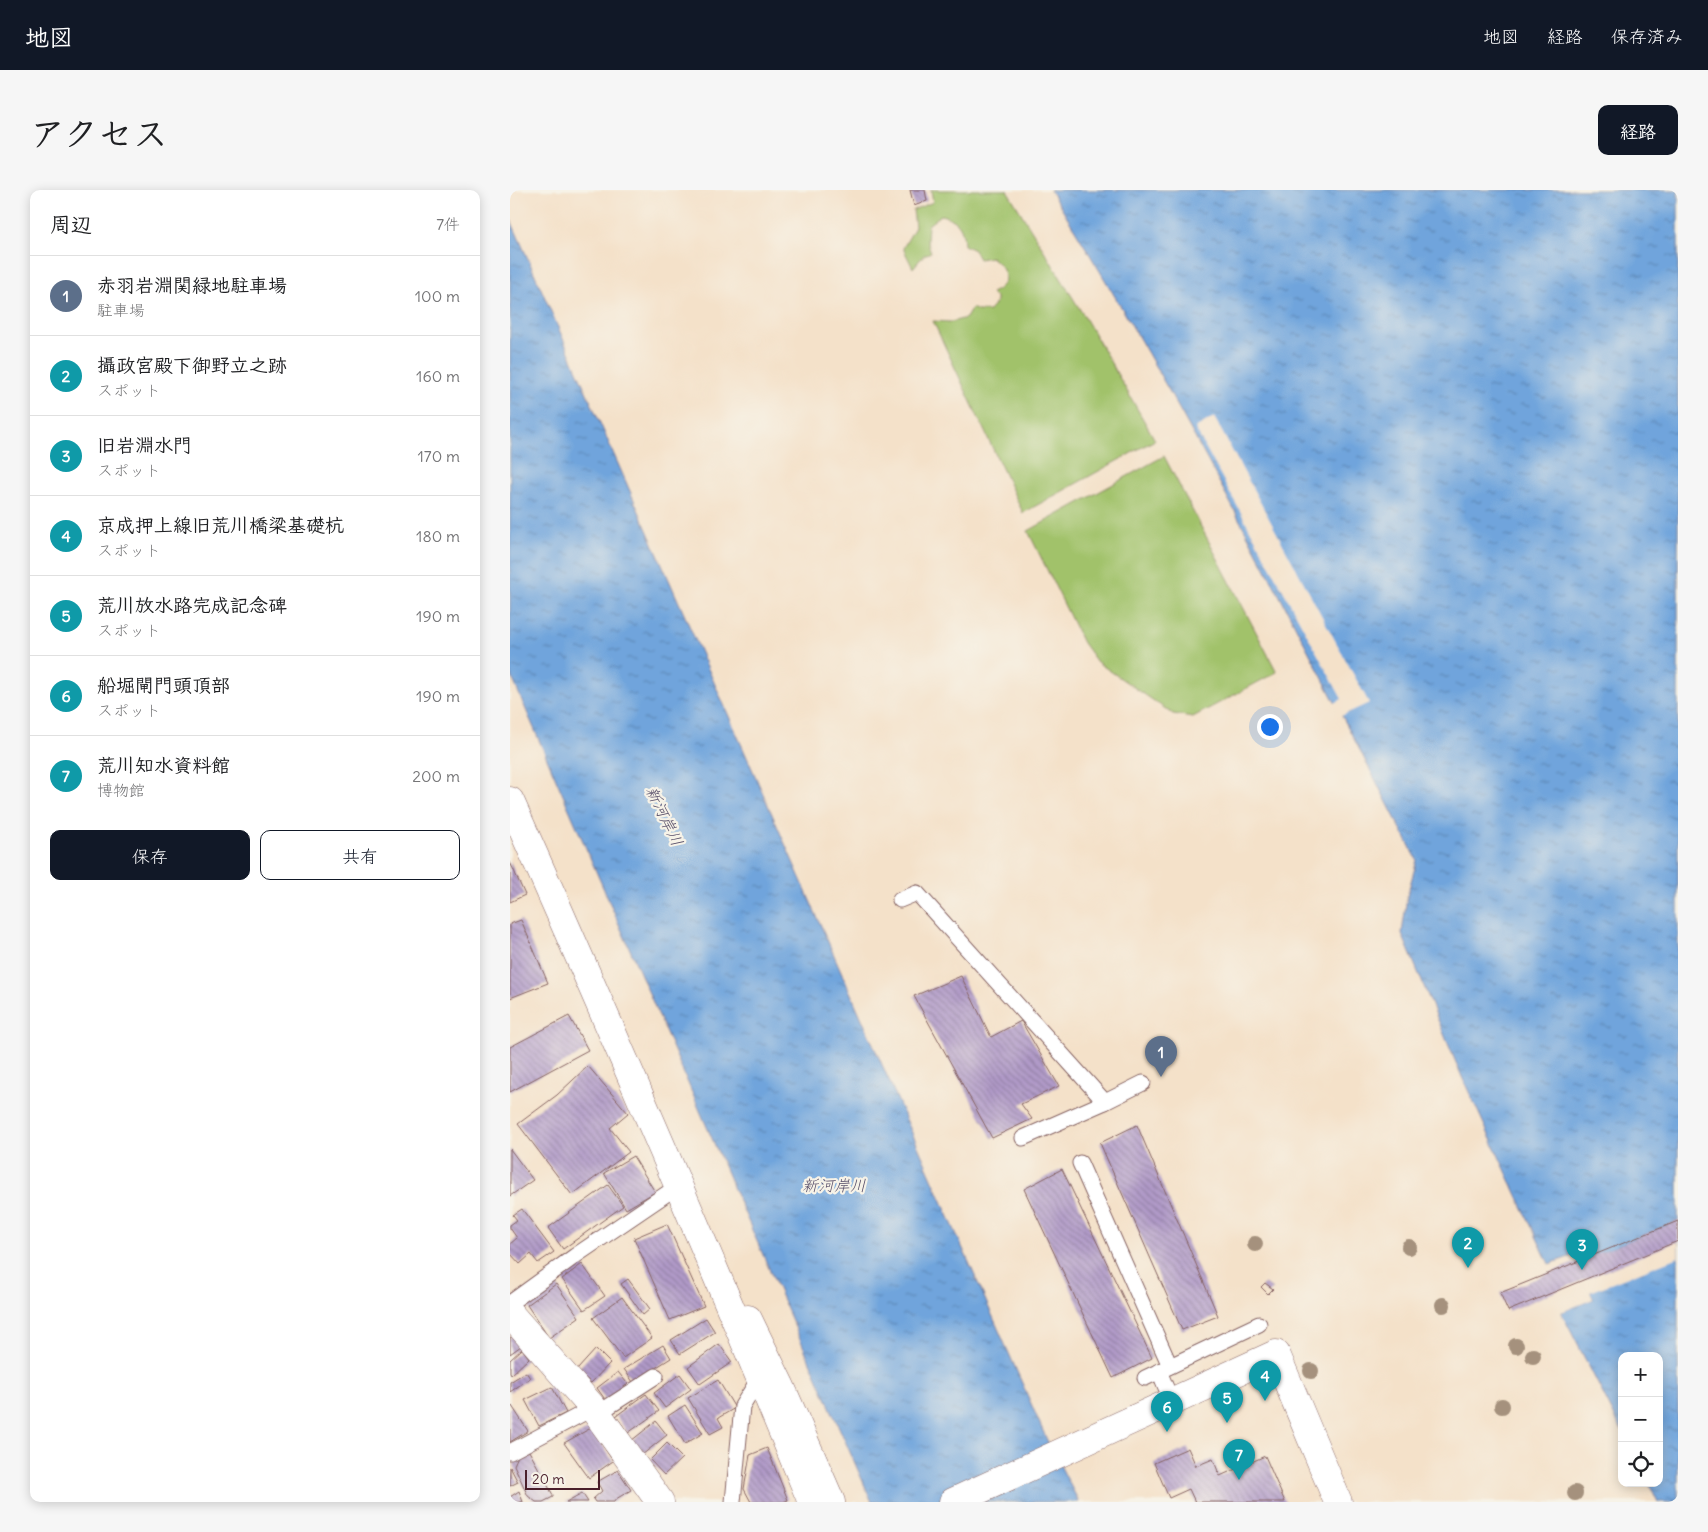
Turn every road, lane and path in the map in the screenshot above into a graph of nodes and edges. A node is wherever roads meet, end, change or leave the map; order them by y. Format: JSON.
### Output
{"nodes":[{"id":1,"x":510,"y":801,"type":"edge"},
{"id":2,"x":900,"y":900,"type":"dead end"},
{"id":3,"x":1143,"y":1083,"type":"dead end"},
{"id":4,"x":1105,"y":1102,"type":"junction"},
{"id":5,"x":1024,"y":1138,"type":"dead end"},
{"id":6,"x":1080,"y":1164,"type":"dead end"},
{"id":7,"x":678,"y":1186,"type":"junction"},
{"id":8,"x":698,"y":1231,"type":"junction"},
{"id":9,"x":510,"y":1303,"type":"edge"},
{"id":10,"x":510,"y":1314,"type":"edge"},
{"id":11,"x":1260,"y":1324,"type":"dead end"},
{"id":12,"x":1158,"y":1372,"type":"junction"},
{"id":13,"x":656,"y":1376,"type":"dead end"},
{"id":14,"x":760,"y":1377,"type":"junction"},
{"id":15,"x":1172,"y":1402,"type":"junction"},
{"id":16,"x":595,"y":1411,"type":"junction"},
{"id":17,"x":510,"y":1452,"type":"edge"},
{"id":18,"x":655,"y":1500,"type":"edge"},
{"id":19,"x":733,"y":1502,"type":"edge"},
{"id":20,"x":812,"y":1502,"type":"edge"},
{"id":21,"x":831,"y":1502,"type":"edge"},
{"id":22,"x":953,"y":1502,"type":"edge"},
{"id":23,"x":1338,"y":1502,"type":"edge"}],
"edges":[{"from":1,"to":7,"type":"street"},
{"from":2,"to":4,"type":"lane"},
{"from":3,"to":4,"type":"lane"},
{"from":4,"to":5,"type":"lane"},
{"from":6,"to":12,"type":"lane"},
{"from":7,"to":8,"type":"street"},
{"from":7,"to":9,"type":"lane"},
{"from":8,"to":14,"type":"street"},
{"from":8,"to":21,"type":"street"},
{"from":10,"to":16,"type":"street"},
{"from":11,"to":12,"type":"lane"},
{"from":12,"to":15,"type":"lane"},
{"from":13,"to":16,"type":"lane"},
{"from":14,"to":19,"type":"lane"},
{"from":14,"to":20,"type":"street"},
{"from":15,"to":22,"type":"street"},
{"from":15,"to":23,"type":"street"},
{"from":16,"to":17,"type":"lane"},
{"from":16,"to":18,"type":"street"}]}
